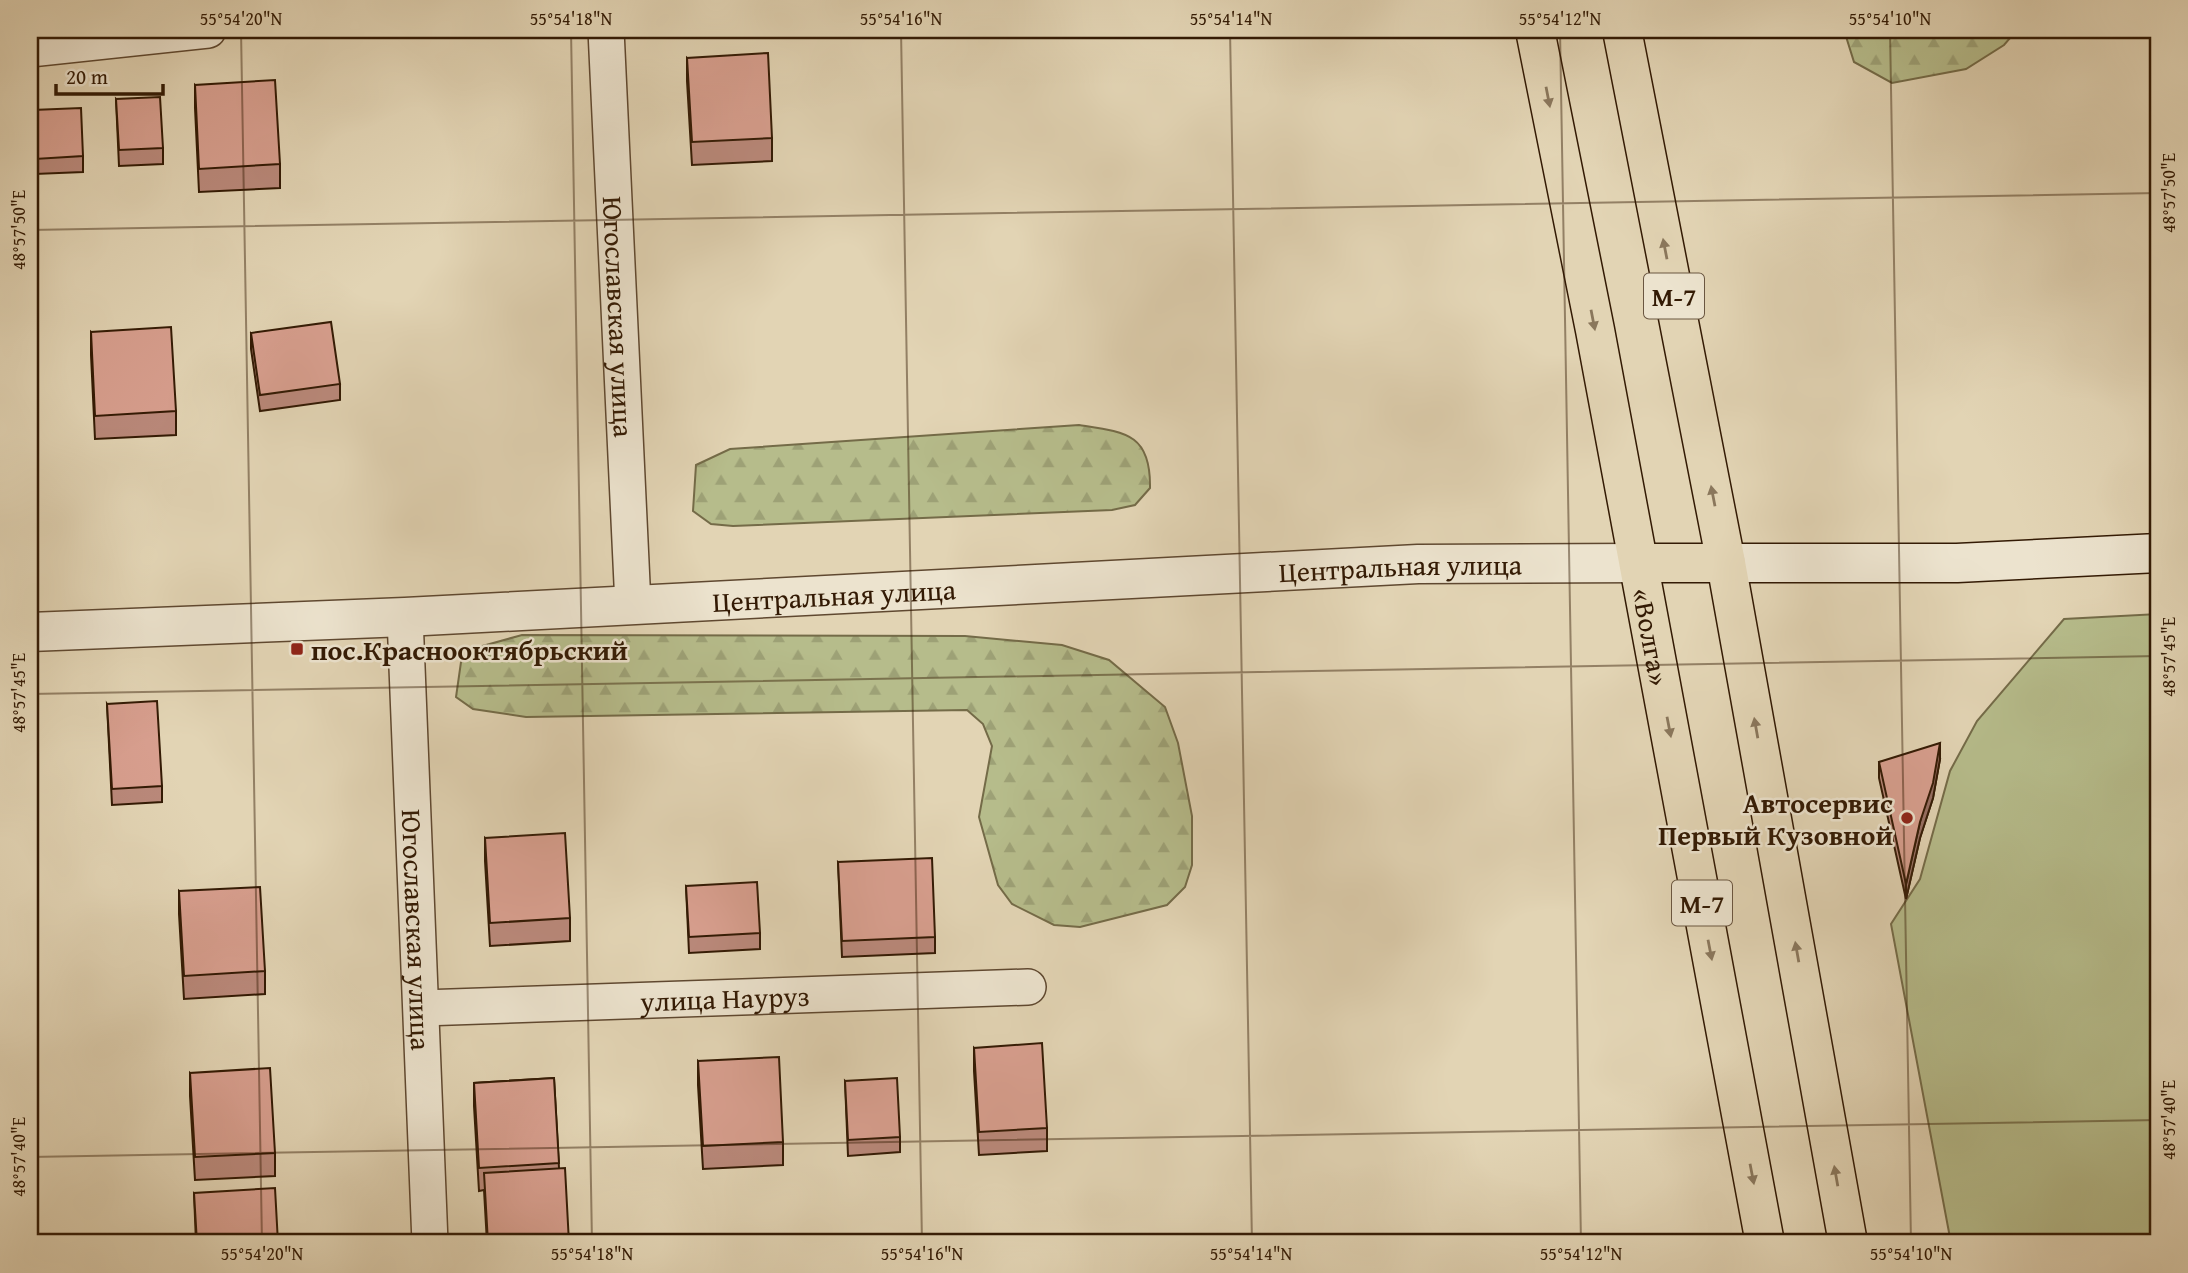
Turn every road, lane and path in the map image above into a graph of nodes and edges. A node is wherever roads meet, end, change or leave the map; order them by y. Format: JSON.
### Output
{"nodes":[{"id":1,"x":208,"y":30,"type":"edge"},
{"id":2,"x":597,"y":30,"type":"edge"},
{"id":3,"x":606,"y":30,"type":"edge"},
{"id":4,"x":1535,"y":30,"type":"edge"},
{"id":5,"x":1622,"y":30,"type":"edge"},
{"id":6,"x":30,"y":49,"type":"edge"},
{"id":7,"x":2158,"y":553,"type":"edge"},
{"id":8,"x":1639,"y":563,"type":"junction"},
{"id":9,"x":1726,"y":563,"type":"junction"},
{"id":10,"x":633,"y":605,"type":"junction"},
{"id":11,"x":405,"y":617,"type":"junction"},
{"id":12,"x":30,"y":632,"type":"edge"},
{"id":13,"x":1028,"y":987,"type":"dead end"},
{"id":14,"x":422,"y":1008,"type":"junction"},
{"id":15,"x":430,"y":1243,"type":"edge"},
{"id":16,"x":1765,"y":1243,"type":"edge"},
{"id":17,"x":1848,"y":1243,"type":"edge"}],
"edges":[{"from":1,"to":6,"type":"street"},
{"from":2,"to":3,"type":"street"},
{"from":3,"to":10,"type":"street","name":"Югославская улица"},
{"from":4,"to":8,"type":"highway","name":"«Волга»","number":"М-7","one_way":true},
{"from":9,"to":5,"type":"highway","number":"М-7","one_way":true},
{"from":7,"to":9,"type":"street"},
{"from":8,"to":9,"type":"highway"},
{"from":8,"to":10,"type":"street","name":"Центральная улица"},
{"from":8,"to":16,"type":"highway","name":"«Волга»","number":"М-7","one_way":true},
{"from":17,"to":9,"type":"highway","number":"М-7","one_way":true},
{"from":10,"to":11,"type":"street","name":"Центральная улица"},
{"from":11,"to":12,"type":"street","name":"Центральная улица"},
{"from":11,"to":14,"type":"street","name":"Югославская улица"},
{"from":13,"to":14,"type":"street","name":"улица Науруз"},
{"from":14,"to":15,"type":"street","name":"Югославская улица"}]}
